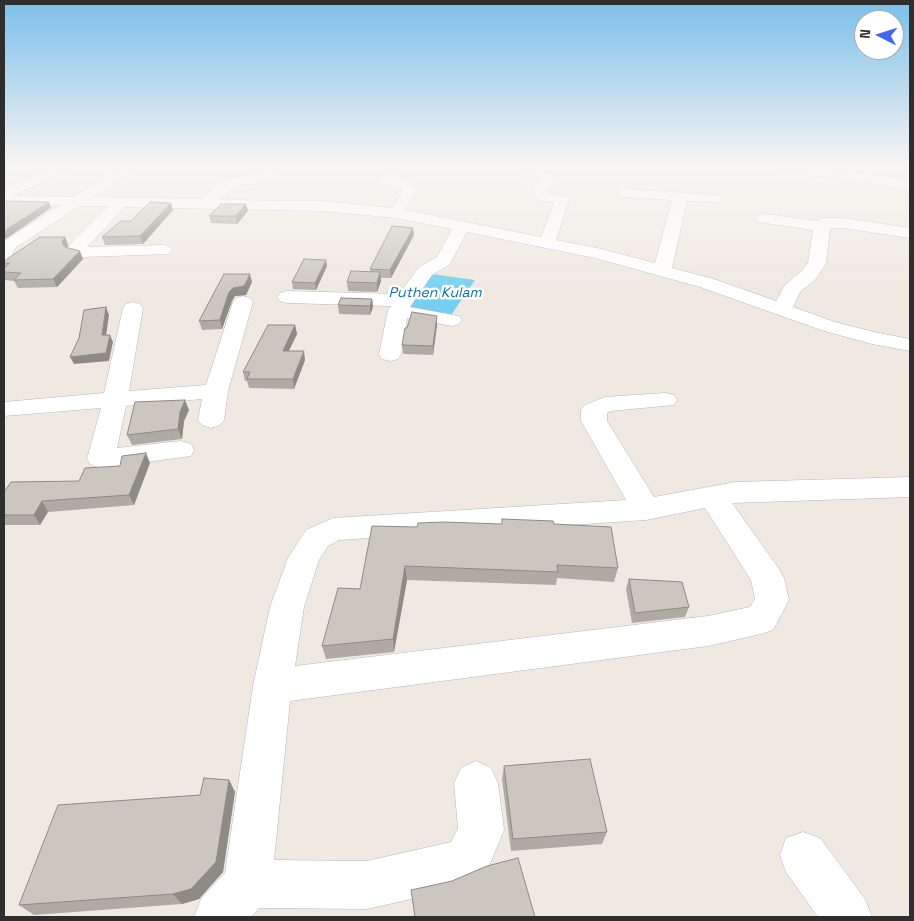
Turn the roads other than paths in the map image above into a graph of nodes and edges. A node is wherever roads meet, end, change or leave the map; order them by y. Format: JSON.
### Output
{"nodes":[{"id":1,"x":64,"y":210,"type":"edge"},
{"id":2,"x":113,"y":210,"type":"edge"},
{"id":3,"x":364,"y":210,"type":"edge"},
{"id":4,"x":398,"y":210,"type":"edge"},
{"id":5,"x":558,"y":210,"type":"edge"},
{"id":6,"x":679,"y":210,"type":"edge"},
{"id":7,"x":396,"y":213,"type":"junction"},
{"id":8,"x":765,"y":219,"type":"dead end"},
{"id":9,"x":462,"y":225,"type":"junction"},
{"id":10,"x":821,"y":226,"type":"junction"},
{"id":11,"x":910,"y":234,"type":"edge"},
{"id":12,"x":522,"y":237,"type":"junction"},
{"id":13,"x":546,"y":242,"type":"junction"},
{"id":14,"x":5,"y":250,"type":"edge"},
{"id":15,"x":163,"y":250,"type":"dead end"},
{"id":16,"x":504,"y":254,"type":"dead end"},
{"id":17,"x":662,"y":270,"type":"junction"},
{"id":18,"x":287,"y":297,"type":"dead end"},
{"id":19,"x":243,"y":302,"type":"dead end"},
{"id":20,"x":401,"y":305,"type":"junction"},
{"id":21,"x":133,"y":308,"type":"dead end"},
{"id":22,"x":781,"y":310,"type":"junction"},
{"id":23,"x":452,"y":320,"type":"dead end"},
{"id":24,"x":910,"y":345,"type":"edge"},
{"id":25,"x":390,"y":354,"type":"dead end"},
{"id":26,"x":216,"y":391,"type":"junction"},
{"id":27,"x":665,"y":400,"type":"dead end"},
{"id":28,"x":115,"y":401,"type":"junction"},
{"id":29,"x":4,"y":409,"type":"edge"},
{"id":30,"x":210,"y":420,"type":"dead end"},
{"id":31,"x":181,"y":450,"type":"dead end"},
{"id":32,"x":910,"y":486,"type":"edge"},
{"id":33,"x":712,"y":496,"type":"junction"},
{"id":34,"x":646,"y":509,"type":"junction"},
{"id":35,"x":272,"y":686,"type":"junction"},
{"id":36,"x":476,"y":783,"type":"dead end"},
{"id":37,"x":803,"y":855,"type":"dead end"},
{"id":38,"x":234,"y":900,"type":"edge"},
{"id":39,"x":847,"y":917,"type":"edge"}],
"edges":[{"from":1,"to":14,"type":"street"},
{"from":2,"to":15,"type":"street"},
{"from":3,"to":7,"type":"street"},
{"from":4,"to":7,"type":"street"},
{"from":5,"to":13,"type":"street"},
{"from":6,"to":17,"type":"street"},
{"from":7,"to":9,"type":"street"},
{"from":8,"to":10,"type":"street"},
{"from":9,"to":12,"type":"street"},
{"from":9,"to":20,"type":"street"},
{"from":10,"to":11,"type":"street"},
{"from":10,"to":22,"type":"street"},
{"from":12,"to":13,"type":"street"},
{"from":12,"to":16,"type":"street"},
{"from":13,"to":17,"type":"street"},
{"from":17,"to":22,"type":"street"},
{"from":18,"to":20,"type":"street"},
{"from":19,"to":26,"type":"street"},
{"from":20,"to":23,"type":"street"},
{"from":20,"to":25,"type":"street"},
{"from":21,"to":28,"type":"street"},
{"from":22,"to":24,"type":"street"},
{"from":26,"to":28,"type":"street"},
{"from":26,"to":30,"type":"street"},
{"from":27,"to":34,"type":"street"},
{"from":28,"to":29,"type":"street"},
{"from":28,"to":31,"type":"street"},
{"from":32,"to":33,"type":"street"},
{"from":33,"to":34,"type":"street"},
{"from":33,"to":35,"type":"street"},
{"from":34,"to":35,"type":"street"},
{"from":35,"to":38,"type":"street"},
{"from":36,"to":38,"type":"street"},
{"from":37,"to":39,"type":"street"}]}
